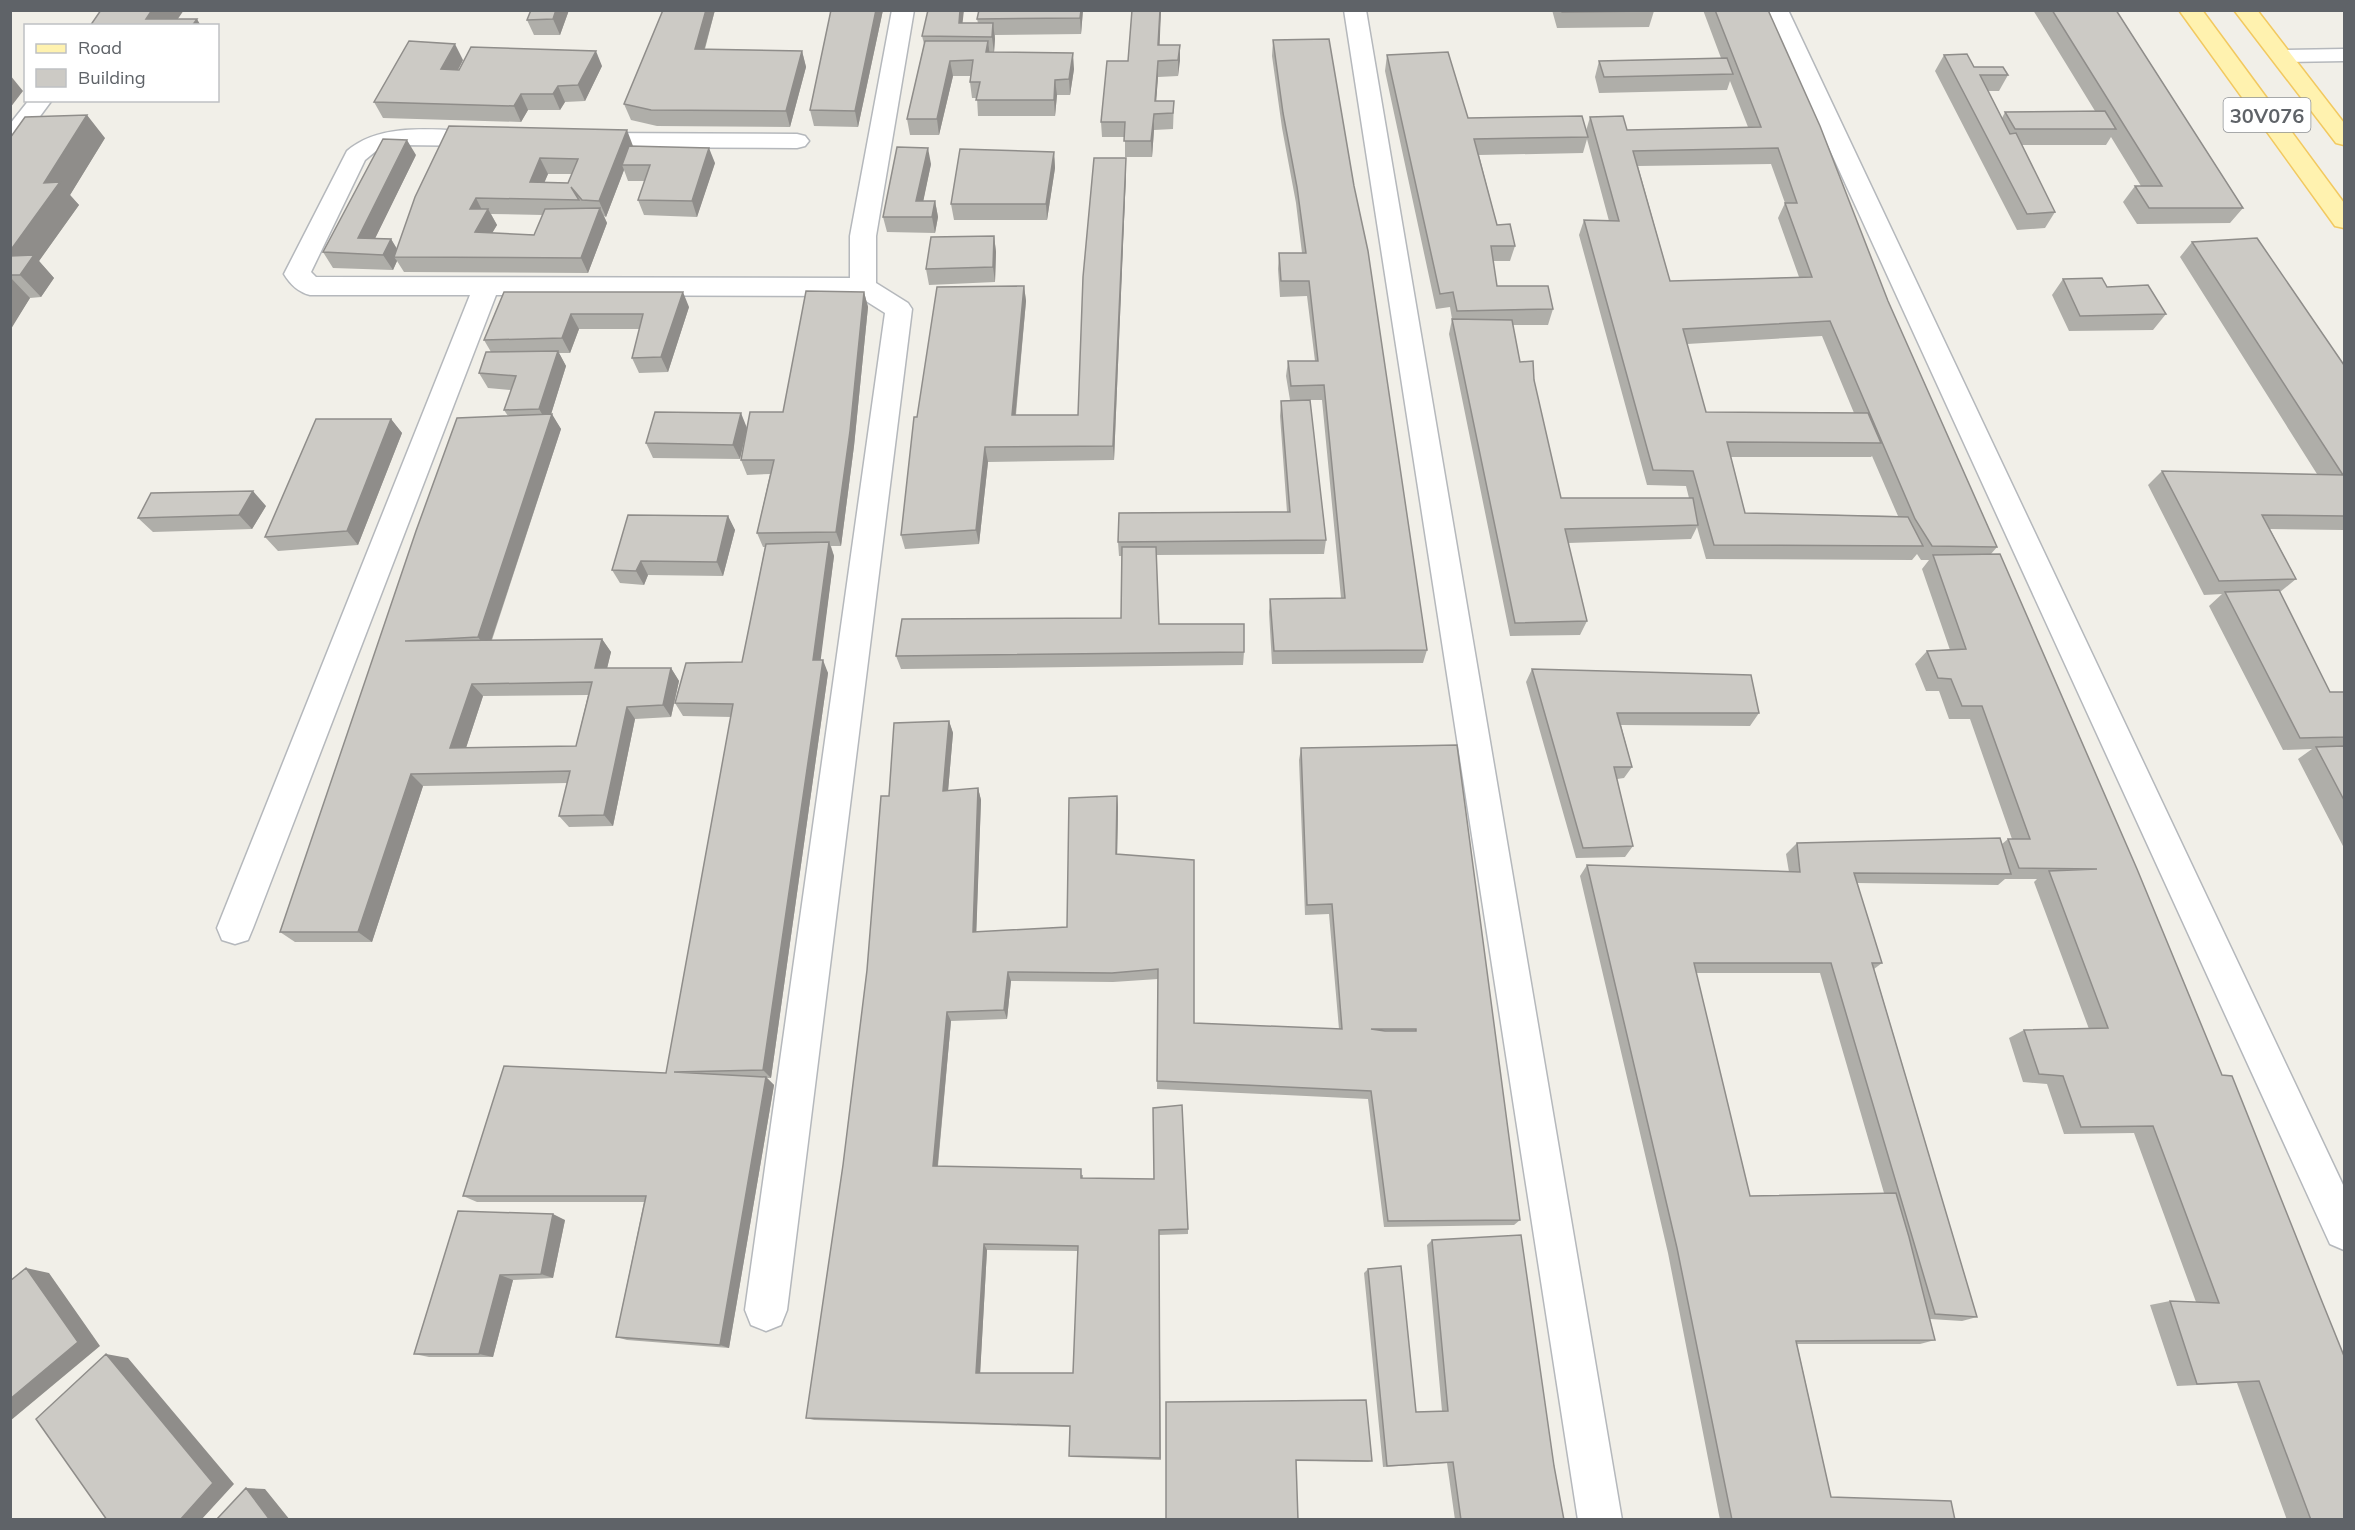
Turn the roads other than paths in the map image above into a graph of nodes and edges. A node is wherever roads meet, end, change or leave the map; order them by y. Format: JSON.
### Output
{"nodes":[{"id":1,"x":903,"y":10,"type":"edge"},
{"id":2,"x":1355,"y":10,"type":"edge"},
{"id":3,"x":1778,"y":10,"type":"edge"},
{"id":4,"x":2190,"y":10,"type":"edge"},
{"id":5,"x":2245,"y":10,"type":"edge"},
{"id":6,"x":2344,"y":55,"type":"edge"},
{"id":7,"x":2280,"y":56,"type":"junction"},
{"id":8,"x":39,"y":102,"type":"edge"},
{"id":9,"x":2344,"y":138,"type":"edge"},
{"id":10,"x":504,"y":139,"type":"edge"},
{"id":11,"x":563,"y":140,"type":"edge"},
{"id":12,"x":10,"y":141,"type":"edge"},
{"id":13,"x":797,"y":141,"type":"dead end"},
{"id":14,"x":2344,"y":220,"type":"edge"},
{"id":15,"x":487,"y":286,"type":"junction"},
{"id":16,"x":863,"y":287,"type":"junction"},
{"id":17,"x":235,"y":928,"type":"dead end"},
{"id":18,"x":2344,"y":1230,"type":"edge"},
{"id":19,"x":766,"y":1310,"type":"dead end"},
{"id":20,"x":1600,"y":1520,"type":"edge"}],
"edges":[{"from":1,"to":16,"type":"street"},
{"from":2,"to":20,"type":"street"},
{"from":3,"to":18,"type":"street"},
{"from":4,"to":14,"type":"main road","number":"30V076"},
{"from":5,"to":7,"type":"main road","number":"30V076"},
{"from":6,"to":7,"type":"lane"},
{"from":7,"to":9,"type":"main road","number":"30V076"},
{"from":8,"to":12,"type":"street"},
{"from":10,"to":15,"type":"street"},
{"from":11,"to":13,"type":"street"},
{"from":15,"to":16,"type":"street"},
{"from":15,"to":17,"type":"street"},
{"from":16,"to":19,"type":"street"}]}
